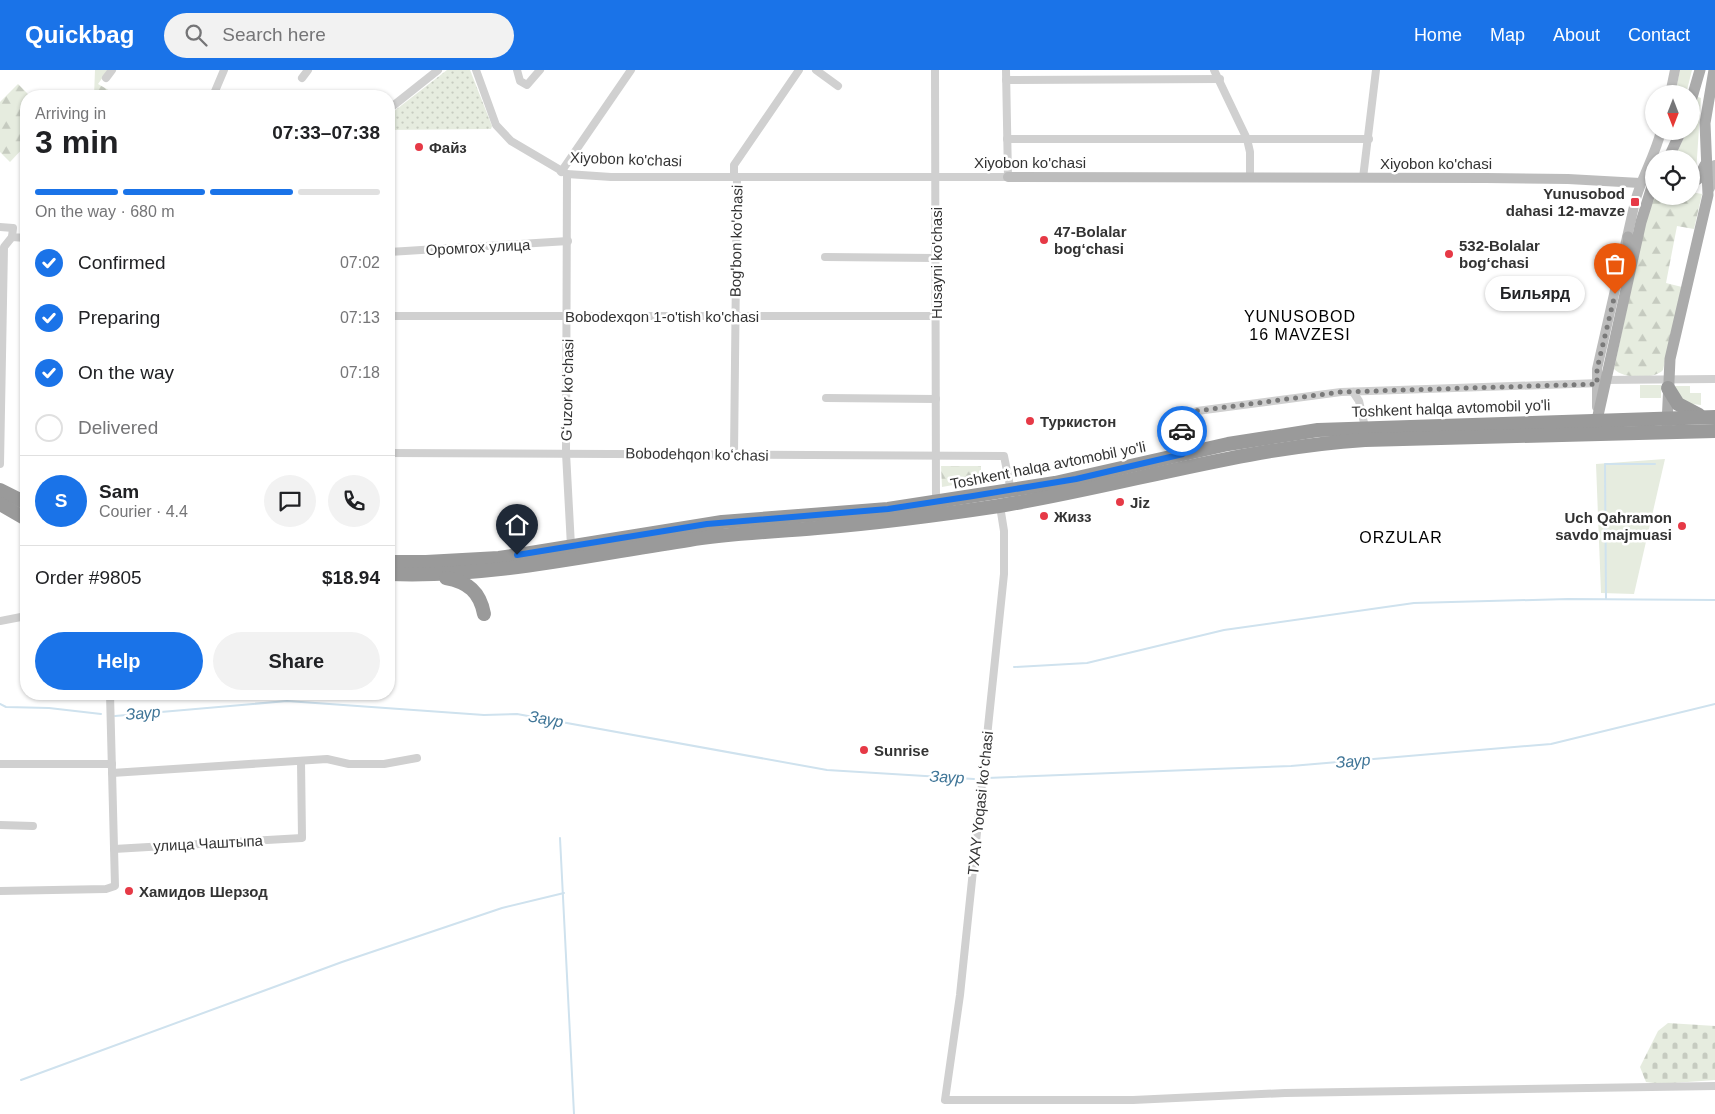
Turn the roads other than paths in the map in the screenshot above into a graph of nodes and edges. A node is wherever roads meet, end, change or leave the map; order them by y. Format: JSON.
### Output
{"nodes":[{"id":1,"x":112,"y":70,"type":"edge"},
{"id":2,"x":224,"y":70,"type":"edge"},
{"id":3,"x":308,"y":70,"type":"edge"},
{"id":4,"x":438,"y":70,"type":"edge"},
{"id":5,"x":476,"y":70,"type":"edge"},
{"id":6,"x":517,"y":70,"type":"edge"},
{"id":7,"x":540,"y":70,"type":"edge"},
{"id":8,"x":631,"y":70,"type":"edge"},
{"id":9,"x":799,"y":70,"type":"edge"},
{"id":10,"x":816,"y":70,"type":"edge"},
{"id":11,"x":935,"y":70,"type":"edge"},
{"id":12,"x":1006,"y":70,"type":"edge"},
{"id":13,"x":1214,"y":70,"type":"edge"},
{"id":14,"x":1376,"y":70,"type":"edge"},
{"id":15,"x":1675,"y":70,"type":"edge"},
{"id":16,"x":1700,"y":70,"type":"edge"},
{"id":17,"x":1714,"y":70,"type":"edge"},
{"id":18,"x":106,"y":78,"type":"dead end"},
{"id":19,"x":302,"y":78,"type":"dead end"},
{"id":20,"x":1220,"y":79,"type":"junction"},
{"id":21,"x":1006,"y":80,"type":"junction"},
{"id":22,"x":1672,"y":85,"type":"edge"},
{"id":23,"x":1696,"y":85,"type":"edge"},
{"id":24,"x":838,"y":86,"type":"dead end"},
{"id":25,"x":216,"y":90,"type":"edge"},
{"id":26,"x":395,"y":105,"type":"edge"},
{"id":27,"x":1247,"y":138,"type":"junction"},
{"id":28,"x":1007,"y":139,"type":"junction"},
{"id":29,"x":1369,"y":139,"type":"junction"},
{"id":30,"x":1658,"y":140,"type":"edge"},
{"id":31,"x":1711,"y":170,"type":"edge"},
{"id":32,"x":564,"y":173,"type":"junction"},
{"id":33,"x":1700,"y":176,"type":"edge"},
{"id":34,"x":735,"y":177,"type":"junction"},
{"id":35,"x":935,"y":177,"type":"junction"},
{"id":36,"x":1008,"y":178,"type":"junction"},
{"id":37,"x":1250,"y":178,"type":"junction"},
{"id":38,"x":1363,"y":178,"type":"junction"},
{"id":39,"x":1640,"y":183,"type":"junction"},
{"id":40,"x":1712,"y":193,"type":"edge"},
{"id":41,"x":1647,"y":205,"type":"edge"},
{"id":42,"x":0,"y":227,"type":"edge"},
{"id":43,"x":12,"y":237,"type":"junction"},
{"id":44,"x":1628,"y":237,"type":"junction"},
{"id":45,"x":20,"y":238,"type":"edge"},
{"id":46,"x":568,"y":241,"type":"junction"},
{"id":47,"x":395,"y":252,"type":"edge"},
{"id":48,"x":825,"y":256,"type":"dead end"},
{"id":49,"x":935,"y":258,"type":"junction"},
{"id":50,"x":1631,"y":267,"type":"junction"},
{"id":51,"x":395,"y":316,"type":"edge"},
{"id":52,"x":567,"y":316,"type":"junction"},
{"id":53,"x":736,"y":316,"type":"junction"},
{"id":54,"x":936,"y":316,"type":"junction"},
{"id":55,"x":1715,"y":379,"type":"edge"},
{"id":56,"x":1600,"y":381,"type":"junction"},
{"id":57,"x":1668,"y":384,"type":"junction"},
{"id":58,"x":1353,"y":392,"type":"junction"},
{"id":59,"x":826,"y":398,"type":"dead end"},
{"id":60,"x":936,"y":399,"type":"junction"},
{"id":61,"x":1711,"y":417,"type":"edge"},
{"id":62,"x":1667,"y":425,"type":"junction"},
{"id":63,"x":1364,"y":427,"type":"junction"},
{"id":64,"x":1597,"y":427,"type":"junction"},
{"id":65,"x":1715,"y":431,"type":"edge"},
{"id":66,"x":566,"y":452,"type":"junction"},
{"id":67,"x":395,"y":453,"type":"edge"},
{"id":68,"x":734,"y":455,"type":"junction"},
{"id":69,"x":936,"y":456,"type":"junction"},
{"id":70,"x":1184,"y":461,"type":"junction"},
{"id":71,"x":0,"y":464,"type":"edge"},
{"id":72,"x":0,"y":490,"type":"edge"},
{"id":73,"x":1011,"y":491,"type":"junction"},
{"id":74,"x":20,"y":500,"type":"edge"},
{"id":75,"x":936,"y":502,"type":"junction"},
{"id":76,"x":0,"y":504,"type":"edge"},
{"id":77,"x":1000,"y":506,"type":"junction"},
{"id":78,"x":20,"y":515,"type":"edge"},
{"id":79,"x":814,"y":522,"type":"junction"},
{"id":80,"x":571,"y":546,"type":"junction"},
{"id":81,"x":395,"y":562,"type":"edge"},
{"id":82,"x":395,"y":574,"type":"edge"},
{"id":83,"x":433,"y":575,"type":"junction"},
{"id":84,"x":484,"y":614,"type":"dead end"},
{"id":85,"x":20,"y":617,"type":"edge"},
{"id":86,"x":0,"y":621,"type":"edge"},
{"id":87,"x":110,"y":700,"type":"edge"},
{"id":88,"x":417,"y":758,"type":"dead end"},
{"id":89,"x":301,"y":761,"type":"junction"},
{"id":90,"x":0,"y":764,"type":"edge"},
{"id":91,"x":112,"y":768,"type":"junction"},
{"id":92,"x":0,"y":825,"type":"edge"},
{"id":93,"x":33,"y":826,"type":"dead end"},
{"id":94,"x":114,"y":849,"type":"junction"},
{"id":95,"x":0,"y":891,"type":"edge"},
{"id":96,"x":1715,"y":1086,"type":"edge"}],
"edges":[{"from":1,"to":18,"type":"street"},
{"from":2,"to":25,"type":"street"},
{"from":3,"to":19,"type":"street"},
{"from":4,"to":26,"type":"street"},
{"from":5,"to":32,"type":"street","name":"Xiyobon ko'chasi"},
{"from":6,"to":7,"type":"street"},
{"from":8,"to":32,"type":"street"},
{"from":9,"to":34,"type":"street","name":"Bog'bon ko'chasi"},
{"from":10,"to":24,"type":"street"},
{"from":11,"to":35,"type":"street","name":"Husayni ko'chasi"},
{"from":12,"to":21,"type":"street"},
{"from":13,"to":20,"type":"street"},
{"from":14,"to":29,"type":"street"},
{"from":15,"to":22,"type":"street"},
{"from":16,"to":23,"type":"main road"},
{"from":17,"to":31,"type":"main road"},
{"from":20,"to":21,"type":"street"},
{"from":20,"to":27,"type":"street"},
{"from":21,"to":28,"type":"street"},
{"from":27,"to":28,"type":"street"},
{"from":27,"to":29,"type":"street"},
{"from":27,"to":37,"type":"street"},
{"from":28,"to":36,"type":"street"},
{"from":29,"to":38,"type":"street"},
{"from":30,"to":39,"type":"street"},
{"from":31,"to":33,"type":"main road"},
{"from":31,"to":40,"type":"main road"},
{"from":32,"to":34,"type":"street","name":"Xiyobon ko'chasi"},
{"from":32,"to":46,"type":"street","name":"Gʻuzor koʻchasi"},
{"from":34,"to":35,"type":"street","name":"Xiyobon ko'chasi"},
{"from":34,"to":53,"type":"street","name":"Bog'bon ko'chasi"},
{"from":35,"to":36,"type":"street","name":"Xiyobon ko'chasi"},
{"from":35,"to":49,"type":"street","name":"Husayni ko'chasi"},
{"from":36,"to":37,"type":"street","name":"Xiyobon ko'chasi"},
{"from":37,"to":38,"type":"street","name":"Xiyobon ko'chasi"},
{"from":38,"to":39,"type":"street","name":"Xiyobon ko'chasi"},
{"from":39,"to":44,"type":"street"},
{"from":40,"to":57,"type":"main road"},
{"from":41,"to":50,"type":"main road"},
{"from":42,"to":43,"type":"street"},
{"from":43,"to":45,"type":"street"},
{"from":43,"to":71,"type":"street"},
{"from":44,"to":50,"type":"main road"},
{"from":44,"to":56,"type":"street"},
{"from":46,"to":47,"type":"street","name":"Оромгох улица"},
{"from":46,"to":52,"type":"street","name":"Gʻuzor koʻchasi"},
{"from":48,"to":49,"type":"street"},
{"from":49,"to":54,"type":"street","name":"Husayni ko'chasi"},
{"from":50,"to":56,"type":"main road"},
{"from":51,"to":52,"type":"street","name":"Bobodexqon 1-o'tish ko'chasi"},
{"from":52,"to":53,"type":"street","name":"Bobodexqon 1-o'tish ko'chasi"},
{"from":52,"to":66,"type":"street","name":"Gʻuzor koʻchasi"},
{"from":53,"to":54,"type":"street","name":"Bobodexqon 1-o'tish ko'chasi"},
{"from":53,"to":68,"type":"street","name":"Bog'bon ko'chasi"},
{"from":54,"to":60,"type":"street","name":"Husayni ko'chasi"},
{"from":55,"to":57,"type":"street"},
{"from":56,"to":57,"type":"street"},
{"from":56,"to":58,"type":"street"},
{"from":56,"to":64,"type":"main road"},
{"from":57,"to":61,"type":"highway"},
{"from":57,"to":62,"type":"main road"},
{"from":58,"to":63,"type":"street"},
{"from":58,"to":70,"type":"street"},
{"from":59,"to":60,"type":"street"},
{"from":60,"to":69,"type":"street","name":"Husayni ko'chasi"},
{"from":61,"to":62,"type":"highway","name":"Toshkent halqa avtomobil yo'li"},
{"from":62,"to":64,"type":"highway","name":"Toshkent halqa avtomobil yo'li"},
{"from":62,"to":65,"type":"highway","name":"Toshkent halqa avtomobil yo'li"},
{"from":63,"to":64,"type":"highway","name":"Toshkent halqa avtomobil yo'li"},
{"from":63,"to":70,"type":"highway","name":"Toshkent halqa avtomobil yo'li"},
{"from":64,"to":70,"type":"highway","name":"Toshkent halqa avtomobil yo'li"},
{"from":66,"to":67,"type":"street","name":"Bobodehqon koʻchasi"},
{"from":66,"to":68,"type":"street","name":"Bobodehqon koʻchasi"},
{"from":66,"to":80,"type":"street","name":"Gʻuzor koʻchasi"},
{"from":68,"to":69,"type":"street","name":"Bobodehqon koʻchasi"},
{"from":69,"to":73,"type":"street","name":"Bobodehqon koʻchasi"},
{"from":69,"to":75,"type":"street","name":"Husayni ko'chasi"},
{"from":70,"to":73,"type":"highway","name":"Toshkent halqa avtomobil yo'li"},
{"from":70,"to":77,"type":"highway","name":"Toshkent halqa avtomobil yo'li"},
{"from":72,"to":74,"type":"highway"},
{"from":73,"to":75,"type":"highway","name":"Toshkent halqa avtomobil yo'li"},
{"from":75,"to":79,"type":"highway","name":"Toshkent halqa avtomobil yo'li"},
{"from":76,"to":78,"type":"highway"},
{"from":77,"to":79,"type":"highway","name":"Toshkent halqa avtomobil yo'li"},
{"from":77,"to":96,"type":"street","name":"TXAY Yoqasi koʻchasi"},
{"from":79,"to":80,"type":"highway","name":"Toshkent halqa avtomobil yo'li"},
{"from":79,"to":83,"type":"highway","name":"Toshkent halqa avtomobil yo'li"},
{"from":80,"to":81,"type":"highway","name":"Toshkent halqa avtomobil yo'li"},
{"from":82,"to":83,"type":"highway","name":"Toshkent halqa avtomobil yo'li"},
{"from":83,"to":84,"type":"highway"},
{"from":85,"to":86,"type":"street"},
{"from":87,"to":91,"type":"street"},
{"from":88,"to":89,"type":"street"},
{"from":89,"to":91,"type":"street"},
{"from":89,"to":94,"type":"street","name":"улица Чаштыпа"},
{"from":90,"to":91,"type":"street"},
{"from":91,"to":94,"type":"street"},
{"from":92,"to":93,"type":"street"},
{"from":94,"to":95,"type":"street"}]}
